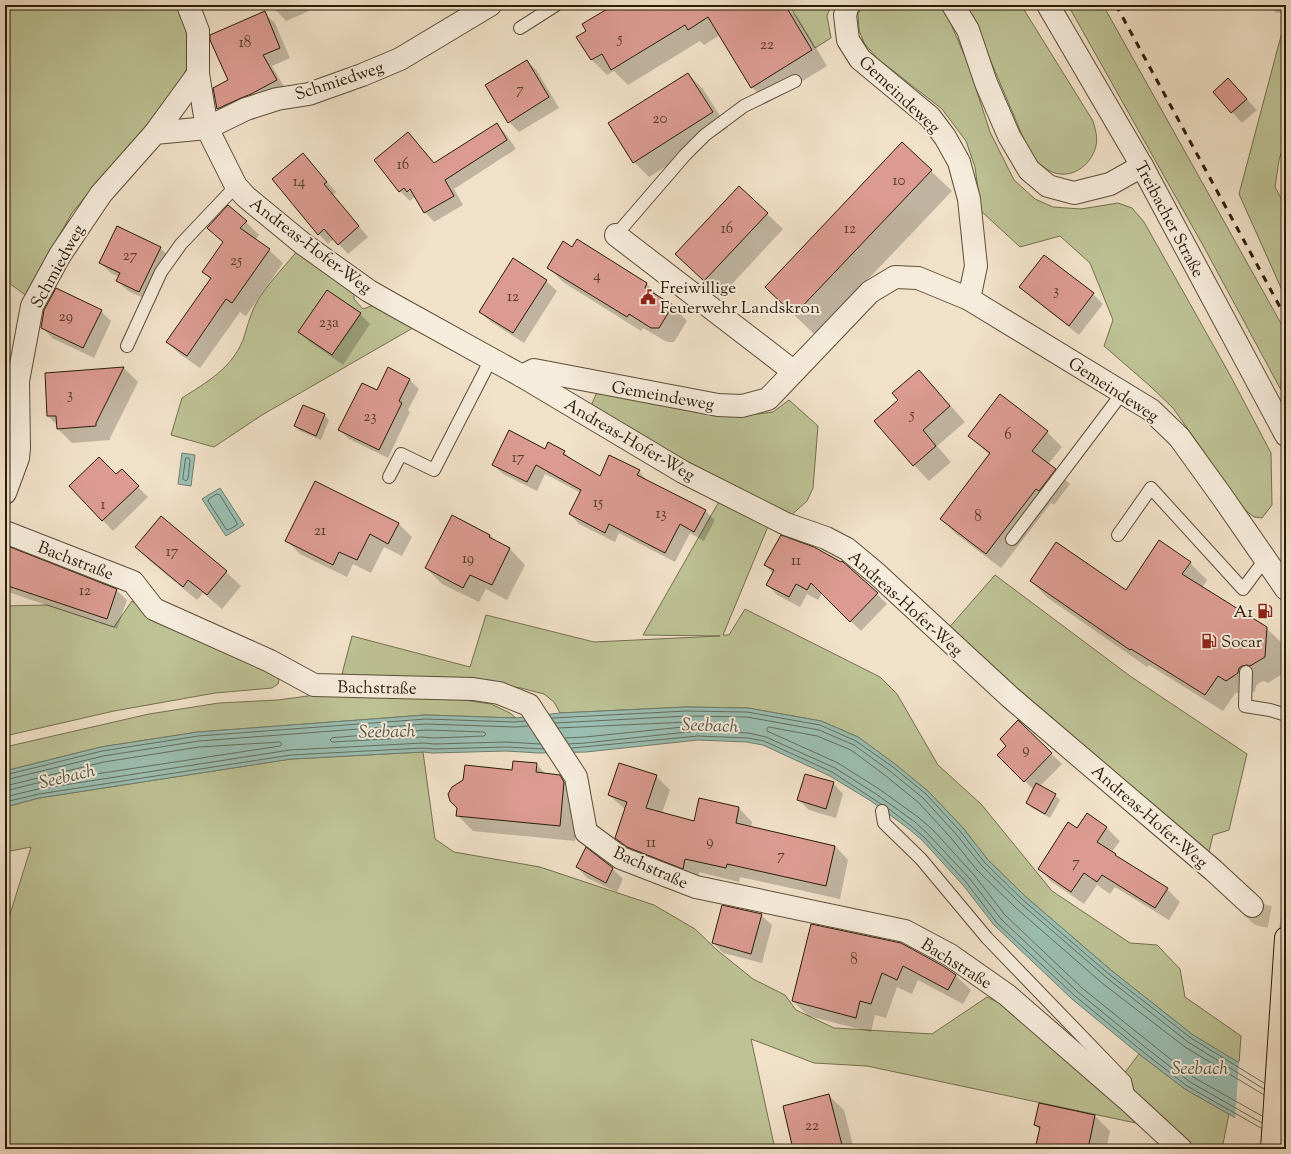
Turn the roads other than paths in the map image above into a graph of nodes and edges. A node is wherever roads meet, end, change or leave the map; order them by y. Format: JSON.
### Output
{"nodes":[{"id":1,"x":188,"y":5,"type":"edge"},
{"id":2,"x":490,"y":5,"type":"edge"},
{"id":3,"x":556,"y":5,"type":"edge"},
{"id":4,"x":848,"y":5,"type":"edge"},
{"id":5,"x":953,"y":5,"type":"edge"},
{"id":6,"x":1048,"y":5,"type":"edge"},
{"id":7,"x":520,"y":28,"type":"dead end"},
{"id":8,"x":198,"y":74,"type":"junction"},
{"id":9,"x":795,"y":81,"type":"dead end"},
{"id":10,"x":207,"y":128,"type":"junction"},
{"id":11,"x":155,"y":133,"type":"junction"},
{"id":12,"x":1142,"y":166,"type":"junction"},
{"id":13,"x":236,"y":186,"type":"junction"},
{"id":14,"x":616,"y":235,"type":"joint"},
{"id":15,"x":969,"y":299,"type":"junction"},
{"id":16,"x":127,"y":346,"type":"dead end"},
{"id":17,"x":491,"y":359,"type":"junction"},
{"id":18,"x":793,"y":371,"type":"junction"},
{"id":19,"x":522,"y":376,"type":"junction"},
{"id":20,"x":1123,"y":392,"type":"junction"},
{"id":21,"x":1286,"y":435,"type":"edge"},
{"id":22,"x":389,"y":477,"type":"dead end"},
{"id":23,"x":5,"y":493,"type":"edge"},
{"id":24,"x":5,"y":532,"type":"edge"},
{"id":25,"x":1118,"y":536,"type":"dead end"},
{"id":26,"x":1012,"y":539,"type":"dead end"},
{"id":27,"x":1266,"y":558,"type":"junction"},
{"id":28,"x":1286,"y":589,"type":"edge"},
{"id":29,"x":1246,"y":672,"type":"dead end"},
{"id":30,"x":1286,"y":715,"type":"edge"},
{"id":31,"x":882,"y":811,"type":"dead end"},
{"id":32,"x":1252,"y":906,"type":"tunnel mouth"},
{"id":33,"x":1286,"y":938,"type":"edge"},
{"id":34,"x":1129,"y":1102,"type":"junction"},
{"id":35,"x":1182,"y":1149,"type":"edge"},
{"id":36,"x":1272,"y":1149,"type":"edge"}],
"edges":[{"from":1,"to":8,"type":"street","name":"Andreas-Hofer-Weg"},
{"from":2,"to":10,"type":"street","name":"Schmiedweg"},
{"from":3,"to":7,"type":"lane"},
{"from":4,"to":15,"type":"street","name":"Gemeindeweg"},
{"from":5,"to":12,"type":"street"},
{"from":6,"to":12,"type":"street","name":"Treibacher Straße"},
{"from":8,"to":10,"type":"street","name":"Andreas-Hofer-Weg"},
{"from":8,"to":11,"type":"street","name":"Schmiedweg"},
{"from":9,"to":14,"type":"lane"},
{"from":10,"to":11,"type":"street","name":"Schmiedweg"},
{"from":10,"to":13,"type":"street","name":"Andreas-Hofer-Weg"},
{"from":11,"to":23,"type":"street","name":"Schmiedweg"},
{"from":12,"to":21,"type":"street","name":"Treibacher Straße"},
{"from":13,"to":16,"type":"lane"},
{"from":13,"to":17,"type":"street","name":"Andreas-Hofer-Weg"},
{"from":14,"to":18,"type":"street"},
{"from":15,"to":18,"type":"street","name":"Gemeindeweg"},
{"from":15,"to":20,"type":"street","name":"Gemeindeweg"},
{"from":17,"to":19,"type":"street","name":"Andreas-Hofer-Weg"},
{"from":17,"to":22,"type":"lane"},
{"from":18,"to":19,"type":"street","name":"Gemeindeweg"},
{"from":19,"to":32,"type":"street","name":"Andreas-Hofer-Weg"},
{"from":20,"to":26,"type":"lane"},
{"from":20,"to":27,"type":"street","name":"Gemeindeweg"},
{"from":24,"to":34,"type":"street","name":"Bachstraße"},
{"from":25,"to":27,"type":"lane"},
{"from":27,"to":28,"type":"street","name":"Gemeindeweg"},
{"from":29,"to":30,"type":"lane"},
{"from":31,"to":34,"type":"lane"},
{"from":33,"to":36,"type":"main road"},
{"from":34,"to":35,"type":"street","name":"Bachstraße"}]}
